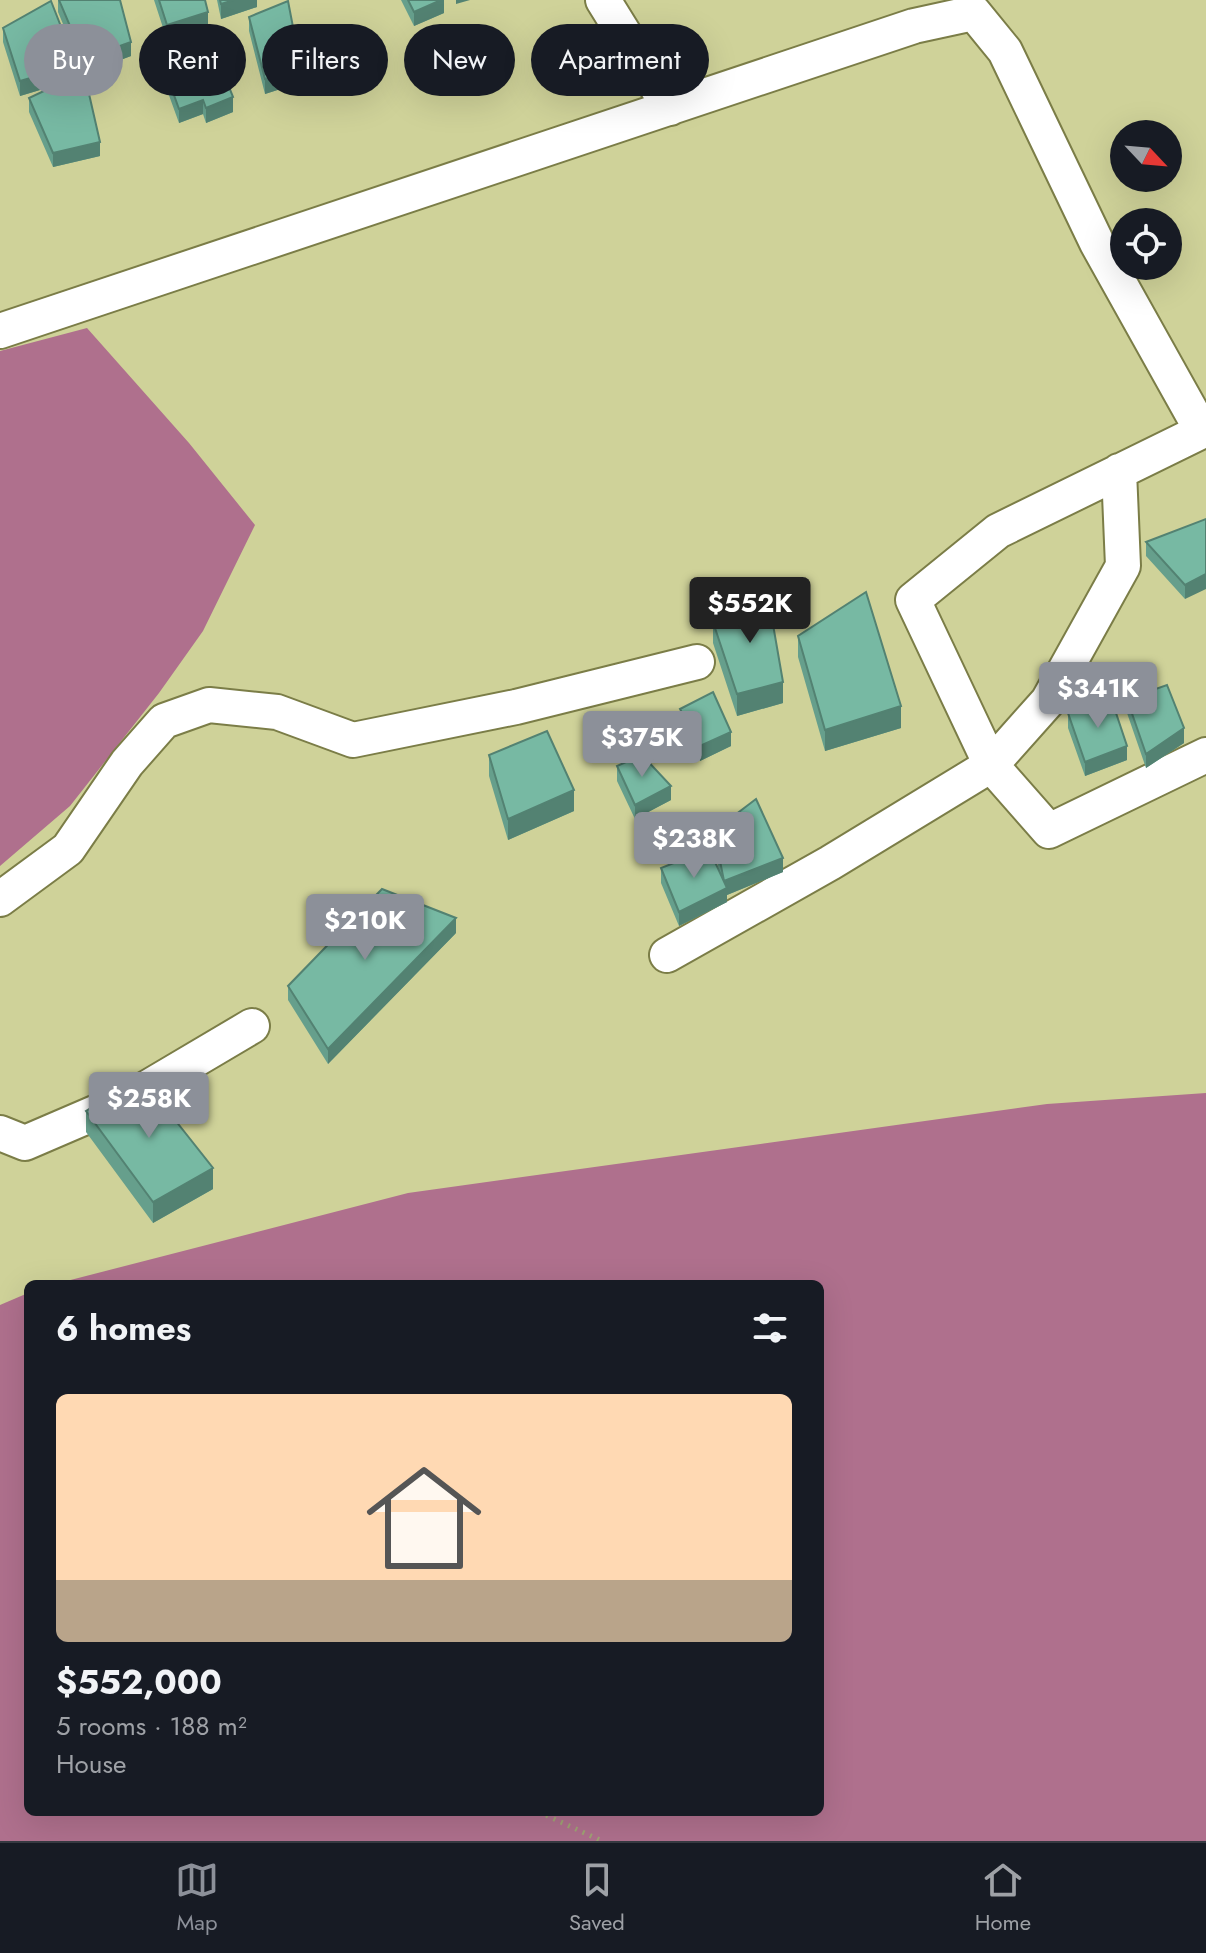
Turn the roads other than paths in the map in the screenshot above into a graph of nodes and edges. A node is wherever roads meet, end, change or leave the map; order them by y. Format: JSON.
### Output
{"nodes":[{"id":1,"x":603,"y":0,"type":"edge"},
{"id":2,"x":670,"y":108,"type":"junction"},
{"id":3,"x":0,"y":331,"type":"edge"},
{"id":4,"x":1204,"y":431,"type":"edge"},
{"id":5,"x":1119,"y":471,"type":"junction"},
{"id":6,"x":697,"y":662,"type":"dead end"},
{"id":7,"x":1206,"y":755,"type":"edge"},
{"id":8,"x":991,"y":765,"type":"junction"},
{"id":9,"x":0,"y":899,"type":"edge"},
{"id":10,"x":667,"y":955,"type":"dead end"},
{"id":11,"x":252,"y":1026,"type":"dead end"},
{"id":12,"x":0,"y":1133,"type":"edge"}],
"edges":[{"from":1,"to":2,"type":"street"},
{"from":2,"to":3,"type":"street"},
{"from":2,"to":4,"type":"street"},
{"from":4,"to":5,"type":"street"},
{"from":5,"to":8,"type":"street"},
{"from":5,"to":8,"type":"street"},
{"from":6,"to":9,"type":"street"},
{"from":7,"to":8,"type":"street"},
{"from":8,"to":10,"type":"street"},
{"from":11,"to":12,"type":"street"}]}
